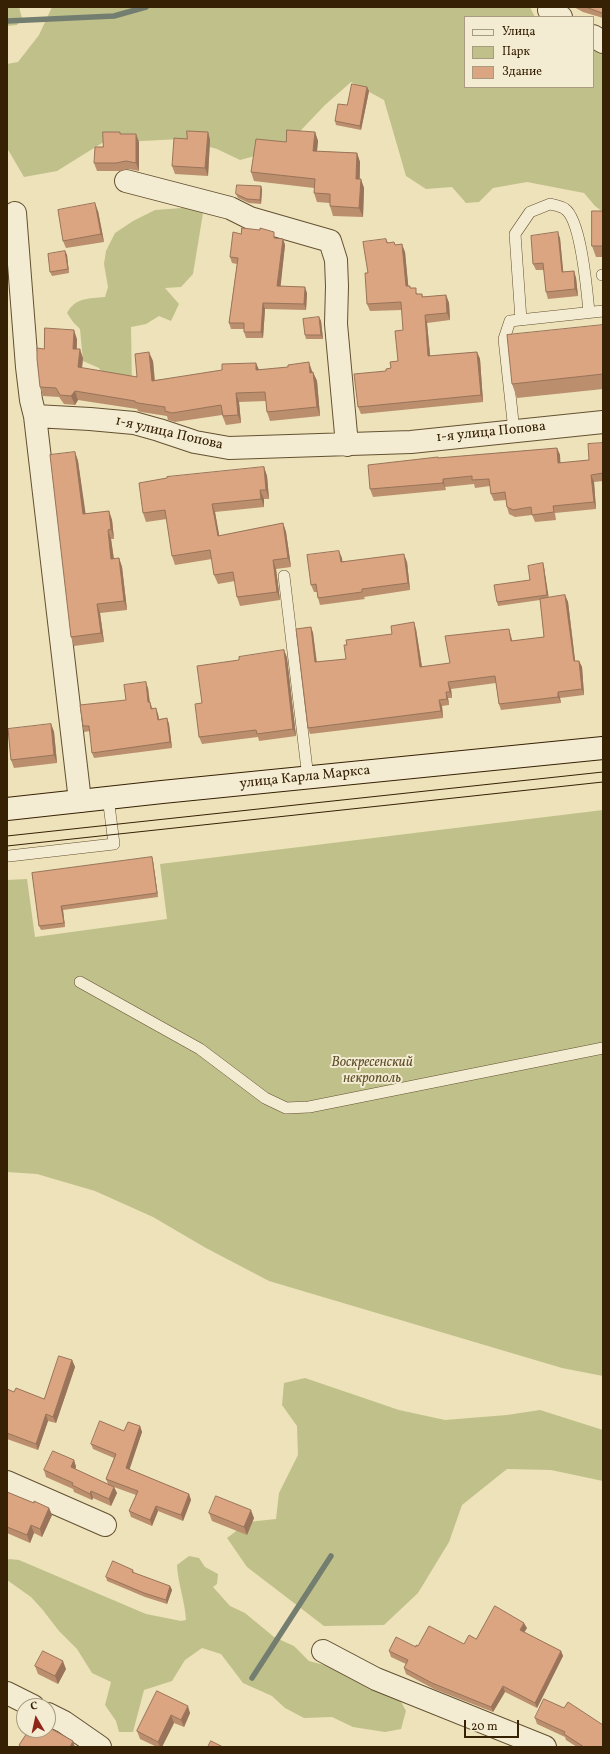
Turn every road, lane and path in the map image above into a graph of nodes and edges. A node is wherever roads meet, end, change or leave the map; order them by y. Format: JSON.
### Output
{"nodes":[{"id":1,"x":594,"y":37,"type":"edge"},
{"id":2,"x":603,"y":42,"type":"edge"},
{"id":3,"x":126,"y":181,"type":"dead end"},
{"id":4,"x":15,"y":213,"type":"dead end"},
{"id":5,"x":603,"y":311,"type":"edge"},
{"id":6,"x":589,"y":312,"type":"junction"},
{"id":7,"x":521,"y":320,"type":"junction"},
{"id":8,"x":35,"y":416,"type":"junction"},
{"id":9,"x":603,"y":422,"type":"edge"},
{"id":10,"x":514,"y":431,"type":"junction"},
{"id":11,"x":347,"y":445,"type":"junction"},
{"id":12,"x":284,"y":576,"type":"dead end"},
{"id":13,"x":603,"y":748,"type":"edge"},
{"id":14,"x":308,"y":778,"type":"junction"},
{"id":15,"x":108,"y":797,"type":"junction"},
{"id":16,"x":80,"y":801,"type":"junction"},
{"id":17,"x":7,"y":809,"type":"edge"},
{"id":18,"x":9,"y":856,"type":"dead end"},
{"id":19,"x":80,"y":982,"type":"dead end"},
{"id":20,"x":603,"y":1048,"type":"edge"},
{"id":21,"x":7,"y":1482,"type":"edge"},
{"id":22,"x":105,"y":1525,"type":"dead end"},
{"id":23,"x":324,"y":1651,"type":"dead end"},
{"id":24,"x":7,"y":1693,"type":"edge"},
{"id":25,"x":17,"y":1698,"type":"edge"},
{"id":26,"x":56,"y":1718,"type":"edge"},
{"id":27,"x":100,"y":1747,"type":"edge"},
{"id":28,"x":545,"y":1747,"type":"edge"}],
"edges":[{"from":1,"to":2,"type":"street"},
{"from":3,"to":11,"type":"street"},
{"from":4,"to":8,"type":"street"},
{"from":5,"to":6,"type":"lane"},
{"from":6,"to":7,"type":"lane"},
{"from":6,"to":7,"type":"lane"},
{"from":7,"to":10,"type":"lane"},
{"from":8,"to":11,"type":"street","name":"1-я улица Попова"},
{"from":8,"to":16,"type":"street"},
{"from":9,"to":10,"type":"street","name":"1-я улица Попова"},
{"from":10,"to":11,"type":"street","name":"1-я улица Попова"},
{"from":12,"to":14,"type":"lane"},
{"from":13,"to":14,"type":"street","name":"улица Карла Маркса"},
{"from":14,"to":15,"type":"street","name":"улица Карла Маркса"},
{"from":15,"to":16,"type":"street","name":"улица Карла Маркса"},
{"from":15,"to":18,"type":"lane"},
{"from":16,"to":17,"type":"street","name":"улица Карла Маркса"},
{"from":19,"to":20,"type":"lane"},
{"from":21,"to":22,"type":"street"},
{"from":23,"to":28,"type":"street"},
{"from":24,"to":25,"type":"street"},
{"from":26,"to":27,"type":"street"}]}
